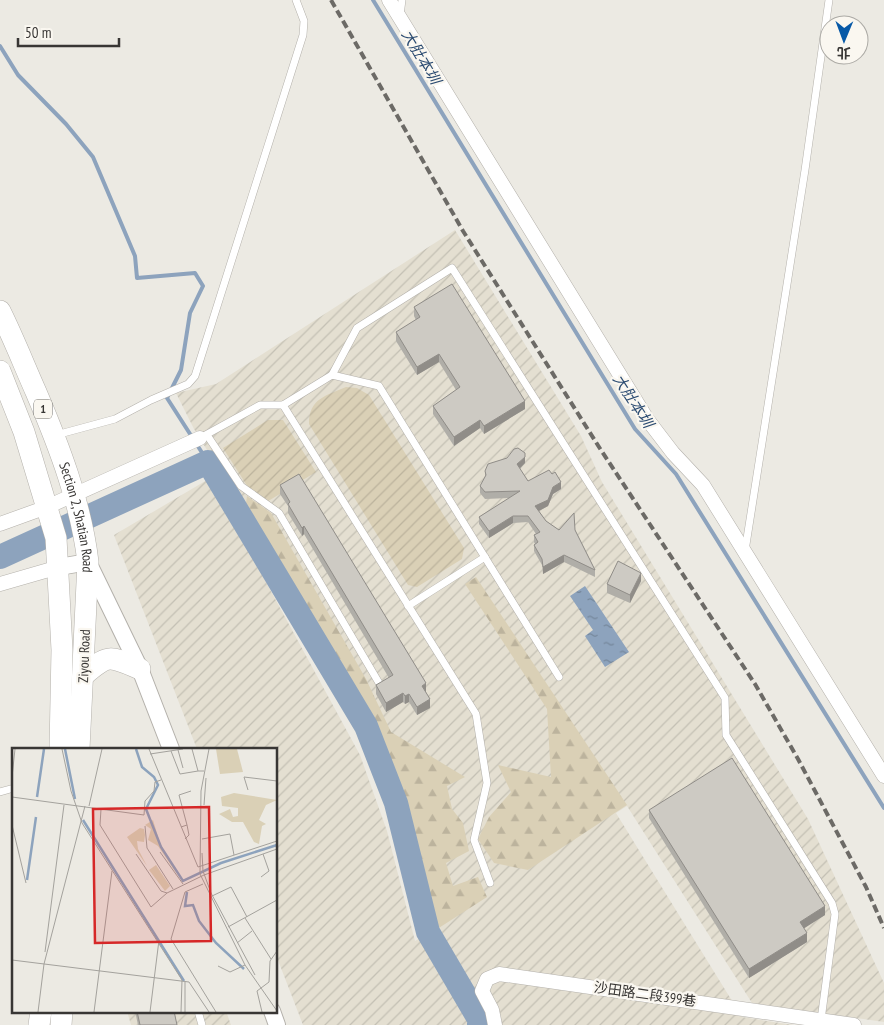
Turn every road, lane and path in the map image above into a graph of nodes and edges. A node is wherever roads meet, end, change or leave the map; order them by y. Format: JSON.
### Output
{"nodes":[{"id":1,"x":296,"y":0,"type":"edge"},
{"id":2,"x":389,"y":0,"type":"edge"},
{"id":3,"x":402,"y":0,"type":"edge"},
{"id":4,"x":829,"y":0,"type":"edge"},
{"id":5,"x":400,"y":18,"type":"junction"},
{"id":6,"x":0,"y":311,"type":"edge"},
{"id":7,"x":0,"y":371,"type":"edge"},
{"id":8,"x":332,"y":375,"type":"junction"},
{"id":9,"x":284,"y":405,"type":"junction"},
{"id":10,"x":54,"y":436,"type":"junction"},
{"id":11,"x":204,"y":436,"type":"junction"},
{"id":12,"x":76,"y":502,"type":"junction"},
{"id":13,"x":52,"y":522,"type":"junction"},
{"id":14,"x":0,"y":524,"type":"edge"},
{"id":15,"x":744,"y":554,"type":"junction"},
{"id":16,"x":485,"y":557,"type":"junction"},
{"id":17,"x":88,"y":562,"type":"junction"},
{"id":18,"x":59,"y":567,"type":"junction"},
{"id":19,"x":0,"y":584,"type":"edge"},
{"id":20,"x":408,"y":606,"type":"junction"},
{"id":21,"x":140,"y":669,"type":"junction"},
{"id":22,"x":84,"y":675,"type":"junction"},
{"id":23,"x":560,"y":677,"type":"dead end"},
{"id":24,"x":379,"y":683,"type":"edge"},
{"id":25,"x":60,"y":748,"type":"edge"},
{"id":26,"x":79,"y":748,"type":"edge"},
{"id":27,"x":171,"y":748,"type":"edge"},
{"id":28,"x":884,"y":776,"type":"edge"},
{"id":29,"x":490,"y":883,"type":"dead end"},
{"id":30,"x":41,"y":1012,"type":"edge"},
{"id":31,"x":62,"y":1012,"type":"edge"},
{"id":32,"x":198,"y":1012,"type":"edge"},
{"id":33,"x":272,"y":1012,"type":"edge"},
{"id":34,"x":821,"y":1020,"type":"junction"},
{"id":35,"x":39,"y":1025,"type":"edge"},
{"id":36,"x":61,"y":1025,"type":"edge"},
{"id":37,"x":202,"y":1025,"type":"edge"},
{"id":38,"x":277,"y":1025,"type":"edge"},
{"id":39,"x":495,"y":1025,"type":"edge"},
{"id":40,"x":854,"y":1025,"type":"edge"}],
"edges":[{"from":1,"to":10,"type":"lane"},
{"from":2,"to":5,"type":"street"},
{"from":3,"to":5,"type":"lane"},
{"from":4,"to":15,"type":"lane"},
{"from":5,"to":15,"type":"street"},
{"from":6,"to":10,"type":"main road","name":"Section 2, Shatian Road","number":"1"},
{"from":7,"to":13,"type":"main road","name":"Section 2, Shatian Road","number":"1"},
{"from":8,"to":9,"type":"lane"},
{"from":8,"to":16,"type":"lane"},
{"from":8,"to":34,"type":"lane"},
{"from":9,"to":11,"type":"lane"},
{"from":9,"to":20,"type":"lane"},
{"from":10,"to":12,"type":"main road","name":"Section 2, Shatian Road","number":"1"},
{"from":11,"to":12,"type":"street"},
{"from":11,"to":24,"type":"lane"},
{"from":12,"to":13,"type":"street"},
{"from":12,"to":17,"type":"main road","name":"Section 2, Shatian Road","number":"1"},
{"from":13,"to":14,"type":"street"},
{"from":13,"to":18,"type":"main road","name":"Section 2, Shatian Road","number":"1"},
{"from":15,"to":28,"type":"street"},
{"from":16,"to":20,"type":"lane"},
{"from":16,"to":23,"type":"lane"},
{"from":17,"to":18,"type":"street"},
{"from":17,"to":21,"type":"street","name":"Section 2, Shatian Road"},
{"from":17,"to":22,"type":"main road","name":"Ziyou Road","number":"1"},
{"from":18,"to":19,"type":"street"},
{"from":18,"to":25,"type":"main road","name":"Ziyou Road","number":"1"},
{"from":20,"to":29,"type":"lane"},
{"from":21,"to":22,"type":"main road"},
{"from":21,"to":27,"type":"street","name":"Section 2, Shatian Road"},
{"from":22,"to":26,"type":"main road","name":"Ziyou Road","number":"1"},
{"from":30,"to":35,"type":"main road"},
{"from":31,"to":36,"type":"main road"},
{"from":32,"to":37,"type":"lane"},
{"from":33,"to":38,"type":"street"},
{"from":34,"to":39,"type":"street","name":"沙田路二段399巷"},
{"from":34,"to":40,"type":"street","name":"沙田路二段399巷"}]}
